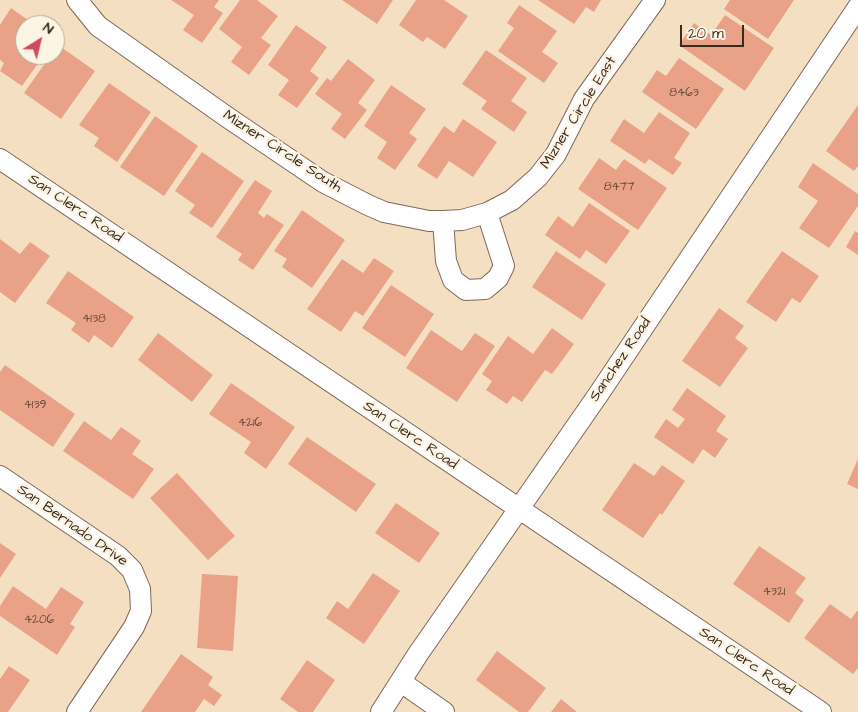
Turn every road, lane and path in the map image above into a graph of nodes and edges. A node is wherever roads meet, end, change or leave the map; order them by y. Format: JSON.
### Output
{"nodes":[{"id":1,"x":77,"y":0,"type":"edge"},
{"id":2,"x":655,"y":0,"type":"edge"},
{"id":3,"x":858,"y":7,"type":"edge"},
{"id":4,"x":0,"y":160,"type":"edge"},
{"id":5,"x":538,"y":177,"type":"joint"},
{"id":6,"x":487,"y":213,"type":"junction"},
{"id":7,"x":443,"y":221,"type":"junction"},
{"id":8,"x":0,"y":476,"type":"edge"},
{"id":9,"x":519,"y":509,"type":"junction"},
{"id":10,"x":401,"y":682,"type":"junction"},
{"id":11,"x":77,"y":712,"type":"edge"},
{"id":12,"x":381,"y":712,"type":"edge"},
{"id":13,"x":444,"y":712,"type":"edge"},
{"id":14,"x":821,"y":712,"type":"edge"}],
"edges":[{"from":1,"to":7,"type":"street","name":"Mizner Circle South"},
{"from":2,"to":5,"type":"street","name":"Mizner Circle East"},
{"from":3,"to":9,"type":"street","name":"Sanchez Road"},
{"from":4,"to":9,"type":"street","name":"San Clerc Road"},
{"from":5,"to":6,"type":"street","name":"Mizner Circle South"},
{"from":6,"to":7,"type":"street","name":"Mizner Circle South"},
{"from":6,"to":7,"type":"street"},
{"from":8,"to":11,"type":"street","name":"San Bernado Drive"},
{"from":9,"to":10,"type":"street","name":"Sanchez Road"},
{"from":9,"to":14,"type":"street","name":"San Clerc Road"},
{"from":10,"to":12,"type":"street","name":"Sanchez Road"},
{"from":10,"to":13,"type":"street"}]}
